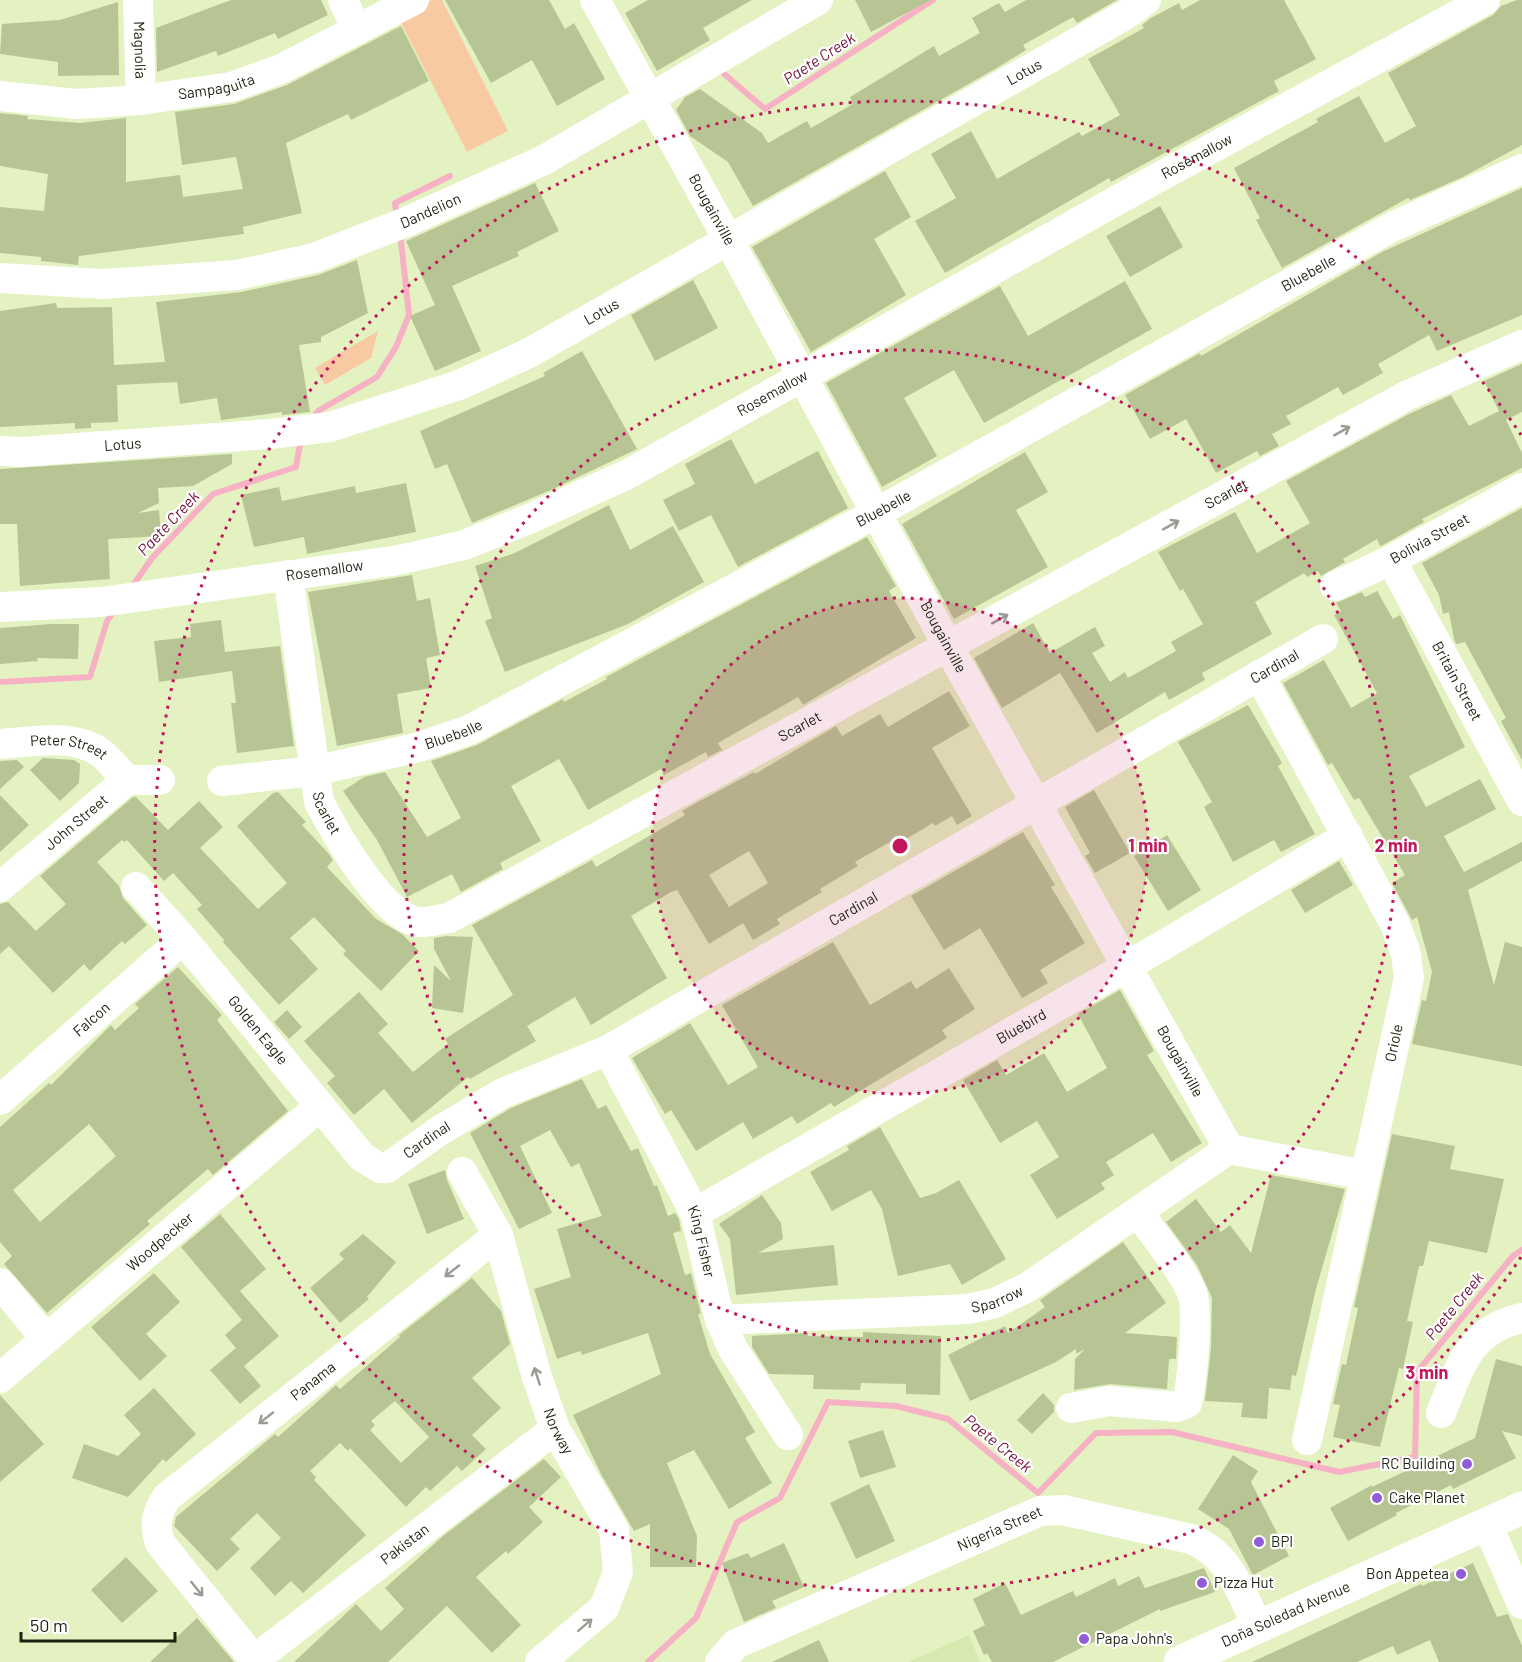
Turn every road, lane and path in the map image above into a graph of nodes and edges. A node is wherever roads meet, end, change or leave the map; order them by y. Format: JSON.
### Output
{"nodes":[{"id":1,"x":138,"y":0,"type":"edge"},
{"id":2,"x":343,"y":0,"type":"edge"},
{"id":3,"x":414,"y":0,"type":"edge"},
{"id":4,"x":595,"y":0,"type":"edge"},
{"id":5,"x":818,"y":0,"type":"edge"},
{"id":6,"x":1146,"y":0,"type":"edge"},
{"id":7,"x":1485,"y":0,"type":"edge"},
{"id":8,"x":357,"y":30,"type":"junction"},
{"id":9,"x":0,"y":96,"type":"edge"},
{"id":10,"x":141,"y":100,"type":"junction"},
{"id":11,"x":649,"y":100,"type":"junction"},
{"id":12,"x":1522,"y":169,"type":"edge"},
{"id":13,"x":728,"y":239,"type":"junction"},
{"id":14,"x":0,"y":278,"type":"edge"},
{"id":15,"x":1522,"y":345,"type":"edge"},
{"id":16,"x":801,"y":377,"type":"junction"},
{"id":17,"x":0,"y":451,"type":"edge"},
{"id":18,"x":1522,"y":488,"type":"edge"},
{"id":19,"x":876,"y":513,"type":"junction"},
{"id":20,"x":1391,"y":560,"type":"junction"},
{"id":21,"x":288,"y":575,"type":"junction"},
{"id":22,"x":1335,"y":586,"type":"dead end"},
{"id":23,"x":0,"y":607,"type":"edge"},
{"id":24,"x":1323,"y":639,"type":"dead end"},
{"id":25,"x":949,"y":648,"type":"junction"},
{"id":26,"x":1258,"y":675,"type":"junction"},
{"id":27,"x":0,"y":744,"type":"edge"},
{"id":28,"x":314,"y":771,"type":"junction"},
{"id":29,"x":127,"y":780,"type":"junction"},
{"id":30,"x":160,"y":780,"type":"dead end"},
{"id":31,"x":222,"y":781,"type":"dead end"},
{"id":32,"x":1522,"y":801,"type":"edge"},
{"id":33,"x":1036,"y":805,"type":"junction"},
{"id":34,"x":1348,"y":836,"type":"junction"},
{"id":35,"x":0,"y":887,"type":"edge"},
{"id":36,"x":136,"y":887,"type":"dead end"},
{"id":37,"x":183,"y":939,"type":"junction"},
{"id":38,"x":1126,"y":968,"type":"junction"},
{"id":39,"x":608,"y":1050,"type":"junction"},
{"id":40,"x":0,"y":1100,"type":"edge"},
{"id":41,"x":320,"y":1106,"type":"junction"},
{"id":42,"x":1229,"y":1149,"type":"junction"},
{"id":43,"x":380,"y":1168,"type":"joint"},
{"id":44,"x":462,"y":1172,"type":"dead end"},
{"id":45,"x":1365,"y":1175,"type":"junction"},
{"id":46,"x":1138,"y":1212,"type":"junction"},
{"id":47,"x":695,"y":1213,"type":"junction"},
{"id":48,"x":498,"y":1235,"type":"junction"},
{"id":49,"x":0,"y":1282,"type":"edge"},
{"id":50,"x":1522,"y":1318,"type":"edge"},
{"id":51,"x":720,"y":1320,"type":"junction"},
{"id":52,"x":46,"y":1339,"type":"junction"},
{"id":53,"x":0,"y":1378,"type":"edge"},
{"id":54,"x":1071,"y":1408,"type":"dead end"},
{"id":55,"x":1441,"y":1413,"type":"dead end"},
{"id":56,"x":555,"y":1429,"type":"junction"},
{"id":57,"x":788,"y":1435,"type":"dead end"},
{"id":58,"x":1307,"y":1440,"type":"dead end"},
{"id":59,"x":1522,"y":1508,"type":"edge"},
{"id":60,"x":1487,"y":1524,"type":"junction"},
{"id":61,"x":1522,"y":1604,"type":"edge"},
{"id":62,"x":1258,"y":1627,"type":"junction"},
{"id":63,"x":255,"y":1661,"type":"edge"},
{"id":64,"x":540,"y":1662,"type":"edge"},
{"id":65,"x":720,"y":1662,"type":"edge"},
{"id":66,"x":1180,"y":1662,"type":"edge"}],
"edges":[{"from":1,"to":10,"type":"street","name":"Magnolia"},
{"from":2,"to":8,"type":"street"},
{"from":3,"to":8,"type":"street","name":"Sampaguita"},
{"from":4,"to":11,"type":"street","name":"Bougainville"},
{"from":5,"to":11,"type":"street","name":"Dandelion"},
{"from":6,"to":13,"type":"street","name":"Lotus"},
{"from":7,"to":16,"type":"street","name":"Rosemallow"},
{"from":8,"to":10,"type":"street","name":"Sampaguita"},
{"from":9,"to":10,"type":"street","name":"Sampaguita"},
{"from":11,"to":13,"type":"street","name":"Bougainville"},
{"from":11,"to":14,"type":"street","name":"Dandelion"},
{"from":12,"to":19,"type":"street","name":"Bluebelle"},
{"from":13,"to":16,"type":"street","name":"Bougainville"},
{"from":13,"to":17,"type":"street","name":"Lotus"},
{"from":25,"to":15,"type":"street","name":"Scarlet","one_way":true},
{"from":16,"to":19,"type":"street","name":"Bougainville"},
{"from":16,"to":21,"type":"street","name":"Rosemallow"},
{"from":18,"to":20,"type":"street","name":"Bolivia Street"},
{"from":19,"to":25,"type":"street","name":"Bougainville"},
{"from":19,"to":28,"type":"street","name":"Bluebelle"},
{"from":20,"to":22,"type":"street","name":"Bolivia Street"},
{"from":20,"to":32,"type":"street","name":"Britain Street"},
{"from":21,"to":23,"type":"street","name":"Rosemallow"},
{"from":21,"to":28,"type":"street","name":"Scarlet"},
{"from":24,"to":26,"type":"street","name":"Cardinal"},
{"from":25,"to":28,"type":"street","name":"Scarlet"},
{"from":25,"to":33,"type":"street","name":"Bougainville"},
{"from":26,"to":33,"type":"street","name":"Cardinal"},
{"from":26,"to":34,"type":"street","name":"Oriole"},
{"from":27,"to":29,"type":"street","name":"Peter Street"},
{"from":28,"to":31,"type":"street","name":"Bluebelle"},
{"from":29,"to":30,"type":"street"},
{"from":29,"to":35,"type":"street","name":"John Street"},
{"from":33,"to":38,"type":"street","name":"Bougainville"},
{"from":33,"to":39,"type":"street","name":"Cardinal"},
{"from":34,"to":38,"type":"street","name":"Bluebird"},
{"from":34,"to":45,"type":"street","name":"Oriole"},
{"from":36,"to":37,"type":"street","name":"Golden Eagle"},
{"from":37,"to":40,"type":"street","name":"Falcon"},
{"from":37,"to":41,"type":"street","name":"Golden Eagle"},
{"from":38,"to":42,"type":"street","name":"Bougainville"},
{"from":38,"to":47,"type":"street","name":"Bluebird"},
{"from":39,"to":43,"type":"street","name":"Cardinal"},
{"from":39,"to":47,"type":"street","name":"King Fisher"},
{"from":41,"to":43,"type":"street","name":"Golden Eagle"},
{"from":41,"to":52,"type":"street","name":"Woodpecker"},
{"from":42,"to":45,"type":"street"},
{"from":42,"to":46,"type":"street","name":"Sparrow"},
{"from":44,"to":48,"type":"street","name":"Norway"},
{"from":45,"to":58,"type":"street","name":"Oriole"},
{"from":46,"to":51,"type":"street","name":"Sparrow"},
{"from":46,"to":54,"type":"street"},
{"from":47,"to":51,"type":"street","name":"King Fisher"},
{"from":56,"to":48,"type":"street","name":"Norway","one_way":true},
{"from":48,"to":63,"type":"street","name":"Panama","one_way":true},
{"from":49,"to":52,"type":"street"},
{"from":50,"to":55,"type":"street"},
{"from":51,"to":57,"type":"street","name":"King Fisher"},
{"from":52,"to":53,"type":"street","name":"Woodpecker"},
{"from":56,"to":63,"type":"street","name":"Pakistan"},
{"from":64,"to":56,"type":"street","name":"Norway","one_way":true},
{"from":59,"to":60,"type":"main road","name":"Doña Soledad Avenue"},
{"from":60,"to":61,"type":"street"},
{"from":60,"to":62,"type":"main road","name":"Doña Soledad Avenue"},
{"from":62,"to":65,"type":"street","name":"Nigeria Street"},
{"from":62,"to":66,"type":"main road","name":"Doña Soledad Avenue"}]}
